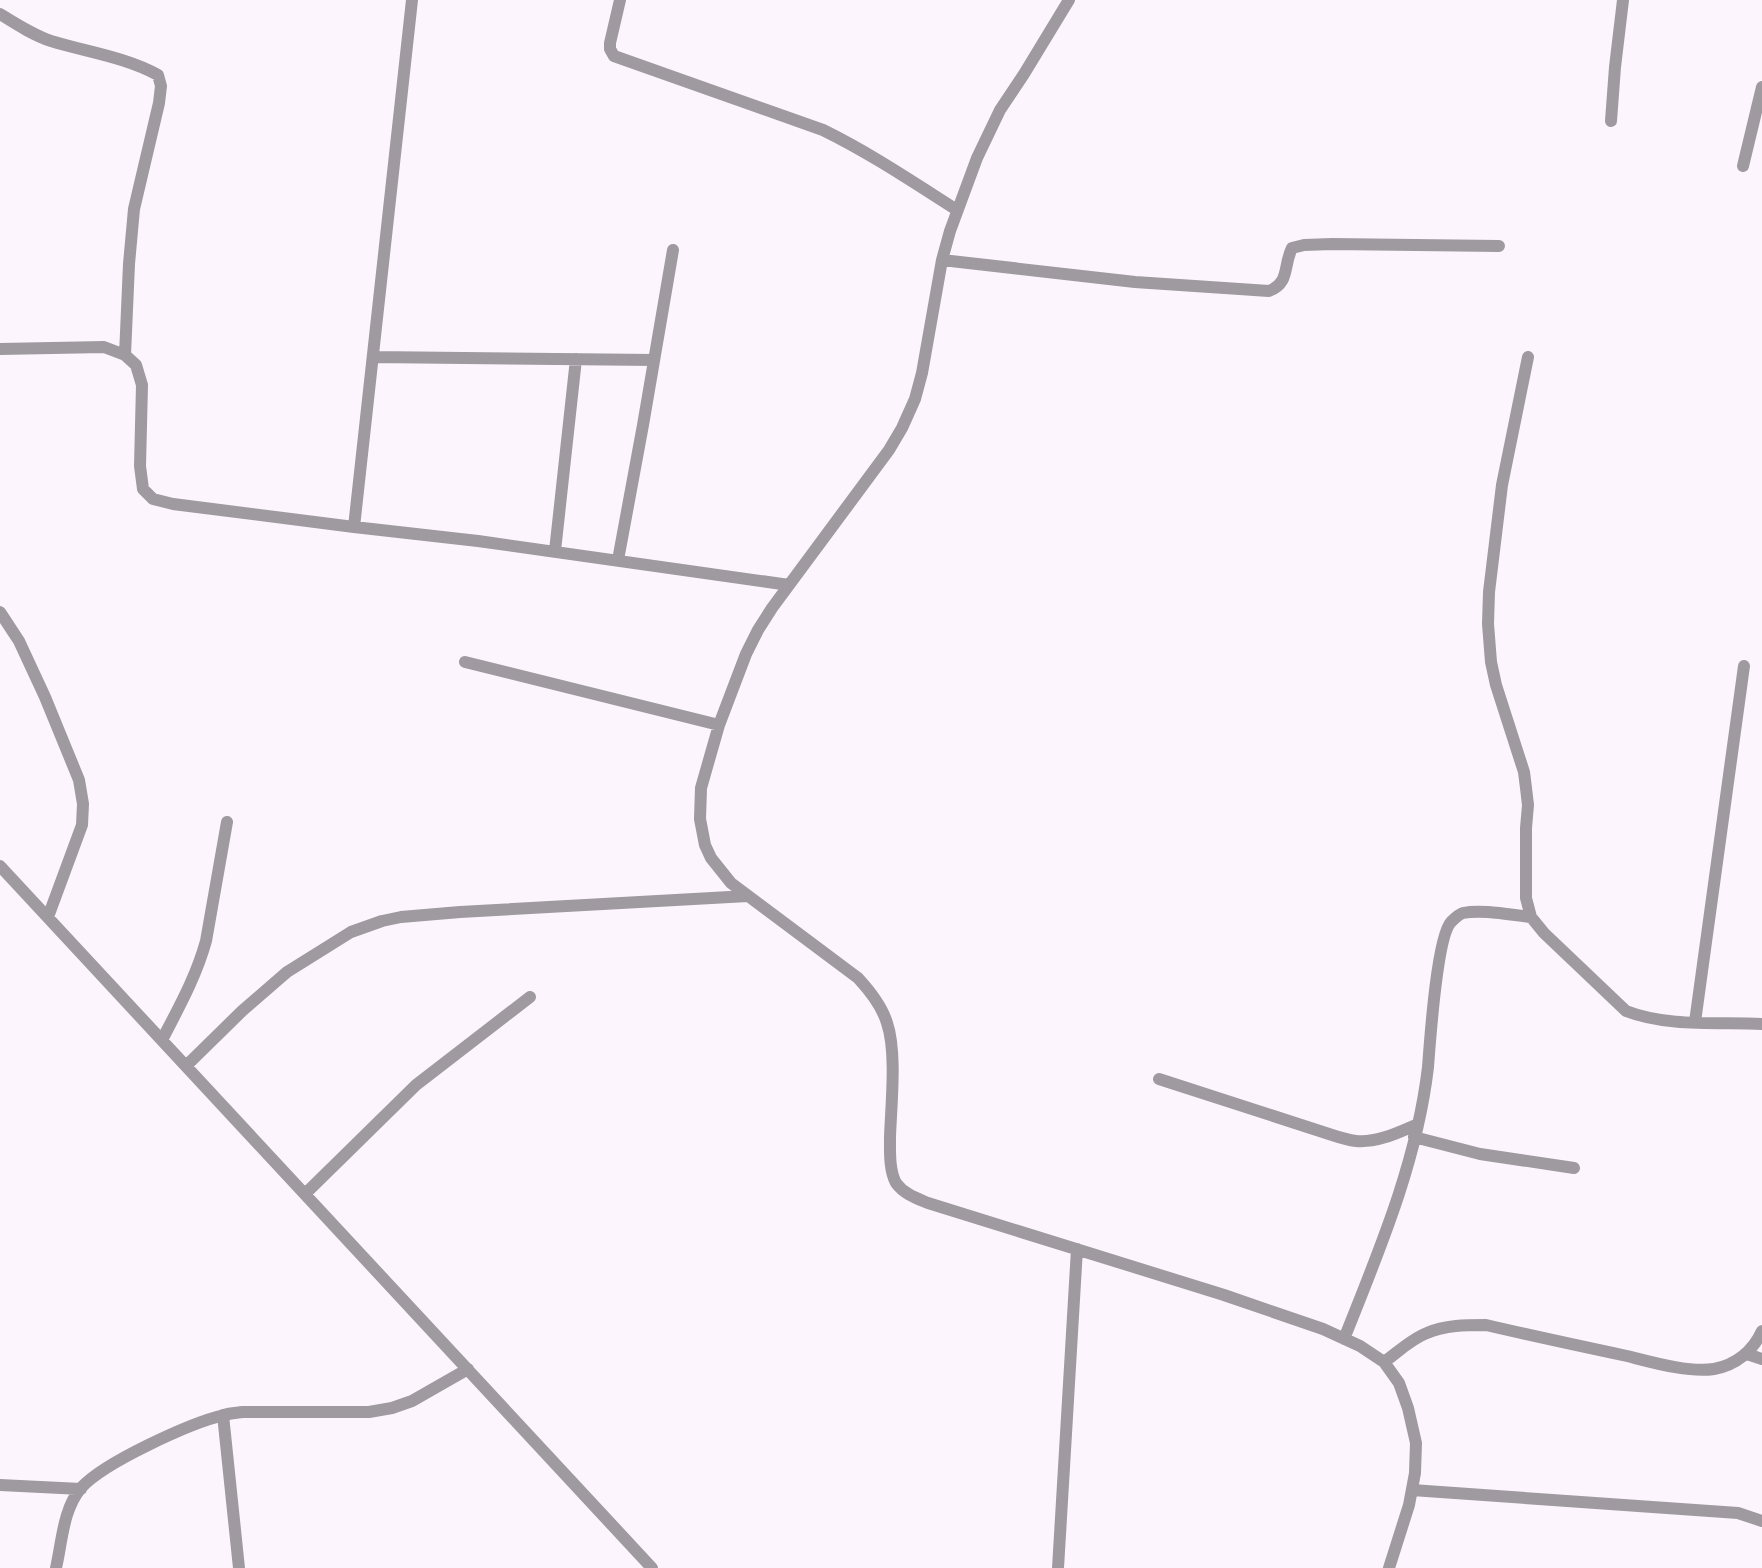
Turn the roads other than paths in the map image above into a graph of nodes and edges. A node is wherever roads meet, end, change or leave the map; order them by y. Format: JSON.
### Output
{"nodes":[{"id":1,"x":412,"y":0,"type":"edge"},
{"id":2,"x":620,"y":0,"type":"edge"},
{"id":3,"x":1069,"y":0,"type":"edge"},
{"id":4,"x":1624,"y":0,"type":"edge"},
{"id":5,"x":0,"y":14,"type":"edge"},
{"id":6,"x":1762,"y":87,"type":"edge"},
{"id":7,"x":1611,"y":121,"type":"dead end"},
{"id":8,"x":1743,"y":166,"type":"dead end"},
{"id":9,"x":957,"y":210,"type":"junction"},
{"id":10,"x":1499,"y":246,"type":"dead end"},
{"id":11,"x":673,"y":250,"type":"dead end"},
{"id":12,"x":942,"y":260,"type":"junction"},
{"id":13,"x":0,"y":349,"type":"edge"},
{"id":14,"x":125,"y":355,"type":"junction"},
{"id":15,"x":373,"y":357,"type":"junction"},
{"id":16,"x":1528,"y":357,"type":"dead end"},
{"id":17,"x":576,"y":359,"type":"junction"},
{"id":18,"x":654,"y":360,"type":"junction"},
{"id":19,"x":354,"y":527,"type":"junction"},
{"id":20,"x":555,"y":551,"type":"junction"},
{"id":21,"x":618,"y":560,"type":"junction"},
{"id":22,"x":789,"y":585,"type":"junction"},
{"id":23,"x":0,"y":612,"type":"edge"},
{"id":24,"x":465,"y":662,"type":"dead end"},
{"id":25,"x":1744,"y":666,"type":"dead end"},
{"id":26,"x":719,"y":725,"type":"junction"},
{"id":27,"x":227,"y":822,"type":"dead end"},
{"id":28,"x":0,"y":866,"type":"edge"},
{"id":29,"x":748,"y":896,"type":"junction"},
{"id":30,"x":48,"y":917,"type":"junction"},
{"id":31,"x":1531,"y":917,"type":"junction"},
{"id":32,"x":530,"y":997,"type":"dead end"},
{"id":33,"x":1695,"y":1022,"type":"junction"},
{"id":34,"x":1762,"y":1024,"type":"edge"},
{"id":35,"x":162,"y":1040,"type":"junction"},
{"id":36,"x":186,"y":1066,"type":"junction"},
{"id":37,"x":1160,"y":1079,"type":"dead end"},
{"id":38,"x":1418,"y":1124,"type":"junction"},
{"id":39,"x":1414,"y":1137,"type":"junction"},
{"id":40,"x":1574,"y":1168,"type":"dead end"},
{"id":41,"x":305,"y":1194,"type":"junction"},
{"id":42,"x":1077,"y":1250,"type":"junction"},
{"id":43,"x":1762,"y":1331,"type":"edge"},
{"id":44,"x":1344,"y":1339,"type":"junction"},
{"id":45,"x":1747,"y":1354,"type":"junction"},
{"id":46,"x":1762,"y":1359,"type":"edge"},
{"id":47,"x":1384,"y":1362,"type":"junction"},
{"id":48,"x":468,"y":1369,"type":"junction"},
{"id":49,"x":223,"y":1415,"type":"junction"},
{"id":50,"x":0,"y":1485,"type":"edge"},
{"id":51,"x":81,"y":1489,"type":"junction"},
{"id":52,"x":1412,"y":1490,"type":"junction"},
{"id":53,"x":1762,"y":1521,"type":"edge"},
{"id":54,"x":56,"y":1568,"type":"edge"},
{"id":55,"x":239,"y":1568,"type":"edge"},
{"id":56,"x":652,"y":1568,"type":"edge"},
{"id":57,"x":1058,"y":1568,"type":"edge"},
{"id":58,"x":1389,"y":1568,"type":"edge"}],
"edges":[{"from":1,"to":15,"type":"street"},
{"from":2,"to":9,"type":"street"},
{"from":3,"to":9,"type":"street"},
{"from":4,"to":7,"type":"street"},
{"from":5,"to":14,"type":"street"},
{"from":6,"to":8,"type":"street"},
{"from":9,"to":12,"type":"street"},
{"from":10,"to":12,"type":"street"},
{"from":11,"to":18,"type":"street"},
{"from":12,"to":22,"type":"street"},
{"from":13,"to":14,"type":"street"},
{"from":14,"to":19,"type":"street"},
{"from":15,"to":17,"type":"street"},
{"from":15,"to":19,"type":"street"},
{"from":16,"to":31,"type":"street"},
{"from":17,"to":18,"type":"street"},
{"from":17,"to":20,"type":"street"},
{"from":18,"to":21,"type":"street"},
{"from":19,"to":20,"type":"street"},
{"from":20,"to":21,"type":"street"},
{"from":21,"to":22,"type":"street"},
{"from":22,"to":26,"type":"street"},
{"from":23,"to":30,"type":"street"},
{"from":24,"to":26,"type":"street"},
{"from":25,"to":33,"type":"street"},
{"from":26,"to":29,"type":"street"},
{"from":27,"to":35,"type":"street"},
{"from":28,"to":30,"type":"street"},
{"from":29,"to":36,"type":"street"},
{"from":29,"to":42,"type":"street"},
{"from":30,"to":35,"type":"street"},
{"from":31,"to":33,"type":"street"},
{"from":31,"to":38,"type":"street"},
{"from":32,"to":41,"type":"street"},
{"from":33,"to":34,"type":"street"},
{"from":35,"to":36,"type":"street"},
{"from":36,"to":41,"type":"street"},
{"from":37,"to":38,"type":"street"},
{"from":38,"to":39,"type":"street"},
{"from":39,"to":40,"type":"street"},
{"from":39,"to":44,"type":"street"},
{"from":41,"to":48,"type":"street"},
{"from":42,"to":44,"type":"street"},
{"from":42,"to":57,"type":"street"},
{"from":43,"to":45,"type":"street"},
{"from":44,"to":47,"type":"street"},
{"from":45,"to":46,"type":"street"},
{"from":45,"to":47,"type":"street"},
{"from":47,"to":52,"type":"street"},
{"from":48,"to":49,"type":"street"},
{"from":48,"to":56,"type":"street"},
{"from":49,"to":51,"type":"street"},
{"from":49,"to":55,"type":"street"},
{"from":50,"to":51,"type":"street"},
{"from":51,"to":54,"type":"street"},
{"from":52,"to":53,"type":"street"},
{"from":52,"to":58,"type":"street"}]}
